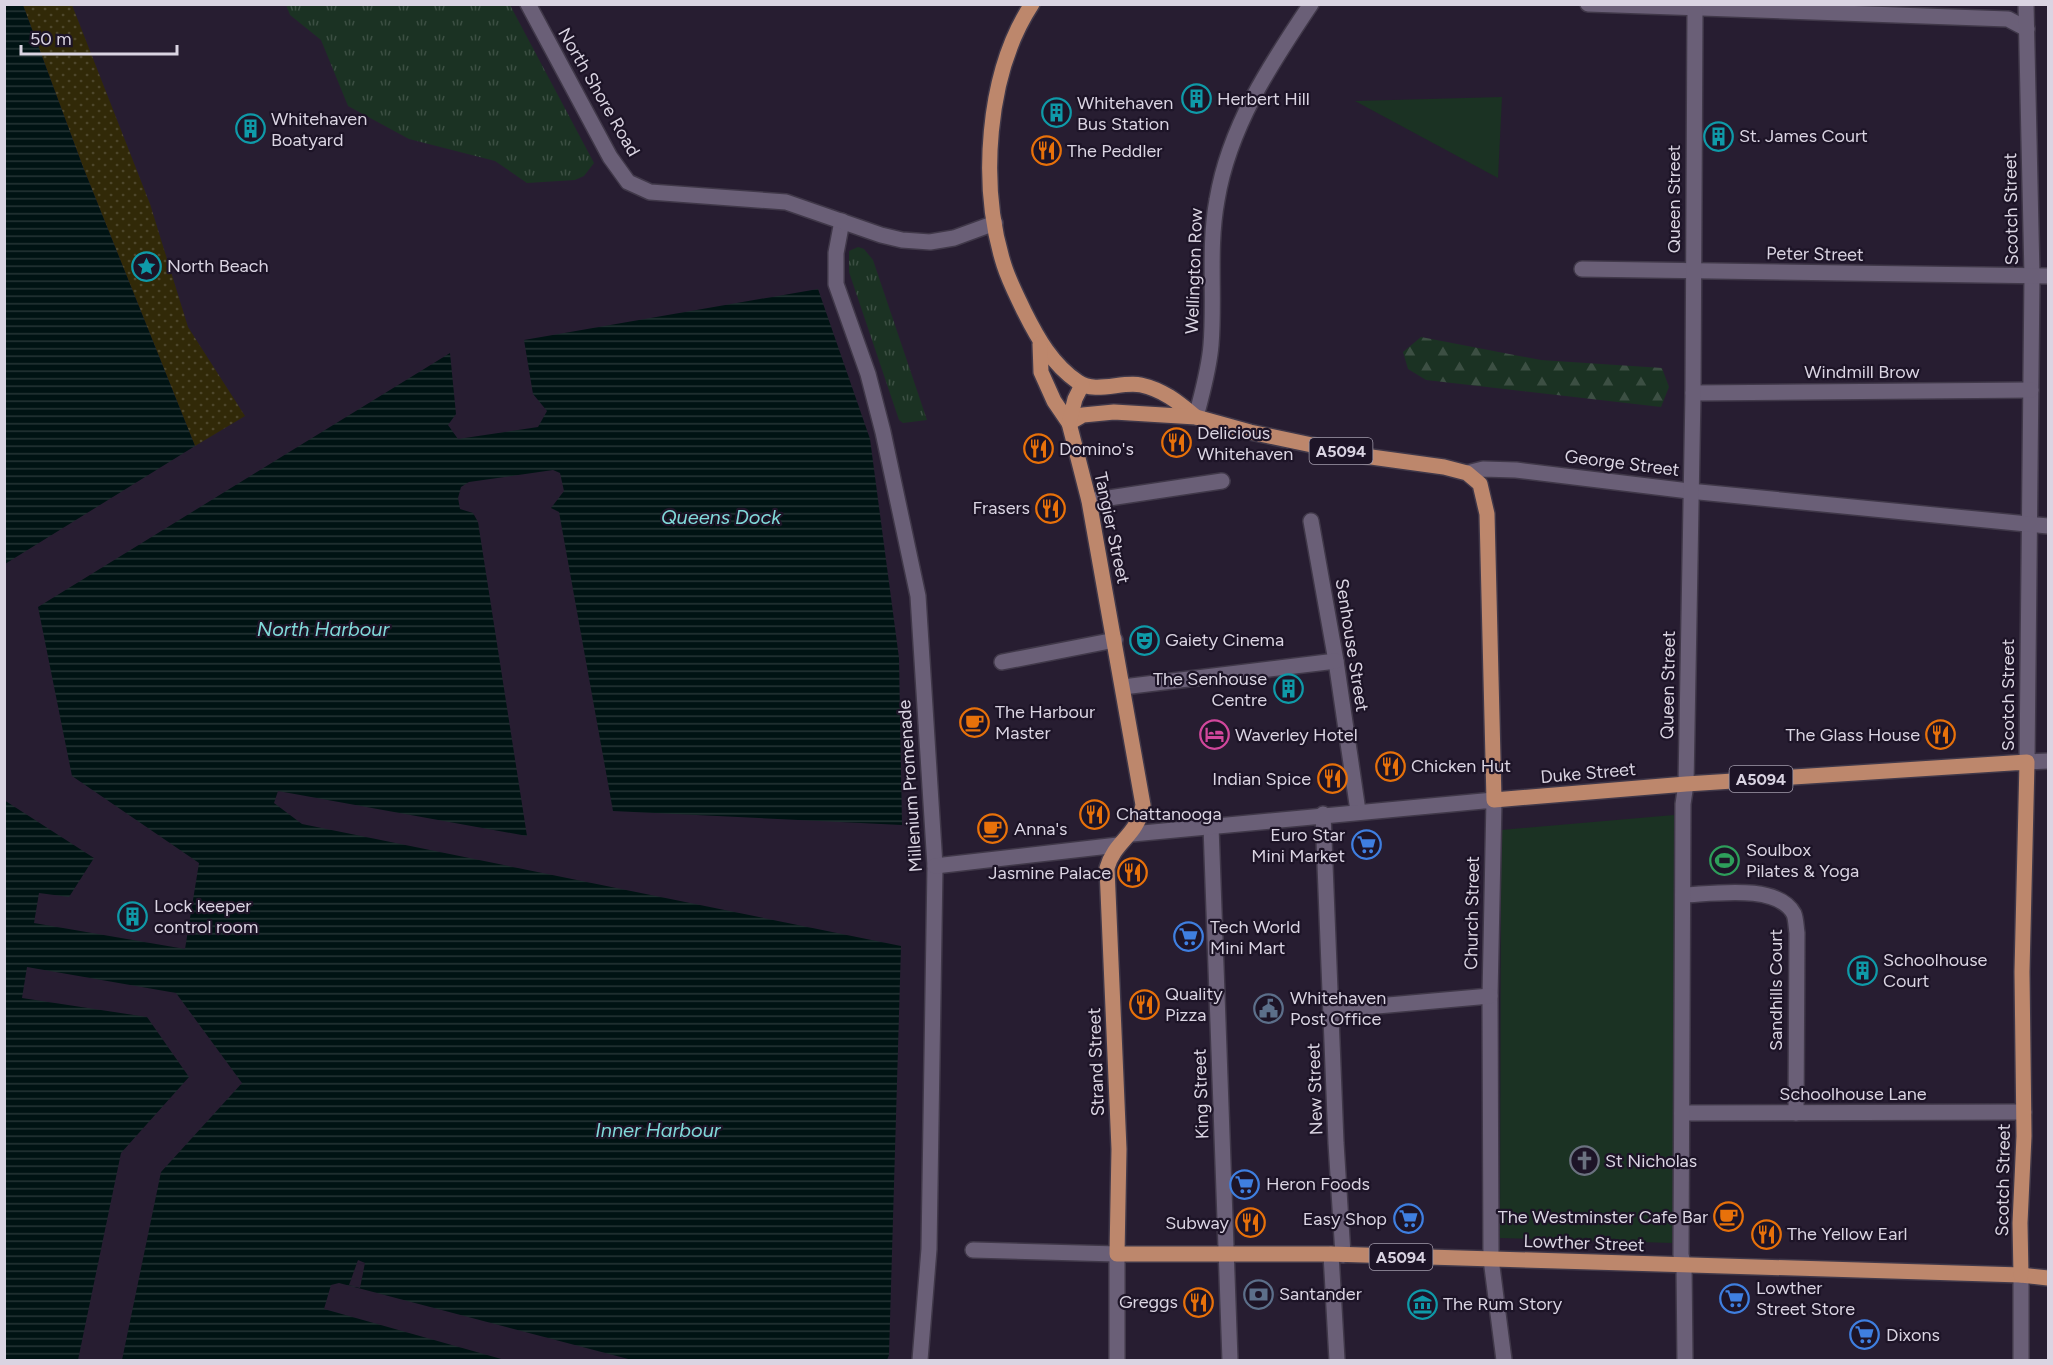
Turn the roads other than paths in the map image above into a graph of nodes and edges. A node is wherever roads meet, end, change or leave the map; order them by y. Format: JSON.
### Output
{"nodes":[{"id":1,"x":528,"y":4,"type":"edge"},
{"id":2,"x":1032,"y":4,"type":"edge"},
{"id":3,"x":1311,"y":4,"type":"edge"},
{"id":4,"x":1588,"y":4,"type":"edge"},
{"id":5,"x":2026,"y":4,"type":"edge"},
{"id":6,"x":1695,"y":10,"type":"junction"},
{"id":7,"x":2027,"y":29,"type":"junction"},
{"id":8,"x":842,"y":221,"type":"junction"},
{"id":9,"x":995,"y":223,"type":"junction"},
{"id":10,"x":1582,"y":269,"type":"dead end"},
{"id":11,"x":1693,"y":272,"type":"junction"},
{"id":12,"x":2032,"y":276,"type":"junction"},
{"id":13,"x":2049,"y":276,"type":"edge"},
{"id":14,"x":1040,"y":344,"type":"junction"},
{"id":15,"x":1082,"y":385,"type":"junction"},
{"id":16,"x":2031,"y":390,"type":"junction"},
{"id":17,"x":1693,"y":393,"type":"junction"},
{"id":18,"x":1196,"y":417,"type":"junction"},
{"id":19,"x":1069,"y":423,"type":"junction"},
{"id":20,"x":1467,"y":473,"type":"junction"},
{"id":21,"x":1222,"y":481,"type":"dead end"},
{"id":22,"x":1689,"y":491,"type":"junction"},
{"id":23,"x":1089,"y":501,"type":"junction"},
{"id":24,"x":1311,"y":521,"type":"dead end"},
{"id":25,"x":2029,"y":524,"type":"junction"},
{"id":26,"x":2049,"y":526,"type":"edge"},
{"id":27,"x":1115,"y":640,"type":"junction"},
{"id":28,"x":1336,"y":661,"type":"junction"},
{"id":29,"x":1002,"y":662,"type":"dead end"},
{"id":30,"x":1123,"y":687,"type":"junction"},
{"id":31,"x":2049,"y":761,"type":"edge"},
{"id":32,"x":2027,"y":762,"type":"junction"},
{"id":33,"x":1686,"y":784,"type":"junction"},
{"id":34,"x":1494,"y":800,"type":"junction"},
{"id":35,"x":1358,"y":811,"type":"junction"},
{"id":36,"x":1323,"y":814,"type":"junction"},
{"id":37,"x":1210,"y":826,"type":"junction"},
{"id":38,"x":1132,"y":834,"type":"junction"},
{"id":39,"x":1118,"y":845,"type":"junction"},
{"id":40,"x":935,"y":866,"type":"junction"},
{"id":41,"x":1683,"y":895,"type":"junction"},
{"id":42,"x":1490,"y":996,"type":"junction"},
{"id":43,"x":1332,"y":1010,"type":"junction"},
{"id":44,"x":2024,"y":1112,"type":"junction"},
{"id":45,"x":1682,"y":1113,"type":"junction"},
{"id":46,"x":1796,"y":1113,"type":"junction"},
{"id":47,"x":973,"y":1250,"type":"dead end"},
{"id":48,"x":1227,"y":1253,"type":"junction"},
{"id":49,"x":1118,"y":1254,"type":"junction"},
{"id":50,"x":1337,"y":1255,"type":"junction"},
{"id":51,"x":1491,"y":1259,"type":"junction"},
{"id":52,"x":1684,"y":1266,"type":"junction"},
{"id":53,"x":2021,"y":1275,"type":"junction"},
{"id":54,"x":2049,"y":1278,"type":"edge"},
{"id":55,"x":920,"y":1360,"type":"edge"},
{"id":56,"x":1117,"y":1360,"type":"edge"},
{"id":57,"x":1230,"y":1360,"type":"edge"},
{"id":58,"x":1336,"y":1360,"type":"edge"},
{"id":59,"x":1504,"y":1360,"type":"edge"},
{"id":60,"x":1684,"y":1360,"type":"edge"},
{"id":61,"x":2020,"y":1360,"type":"edge"}],
"edges":[{"from":1,"to":8,"type":"street","name":"North Shore Road"},
{"from":2,"to":9,"type":"main road"},
{"from":3,"to":18,"type":"street","name":"Wellington Row"},
{"from":4,"to":6,"type":"street"},
{"from":5,"to":7,"type":"street","name":"Scotch Street"},
{"from":6,"to":7,"type":"street"},
{"from":6,"to":11,"type":"street","name":"Queen Street"},
{"from":7,"to":12,"type":"street","name":"Scotch Street"},
{"from":8,"to":9,"type":"street","name":"North Shore Road"},
{"from":8,"to":40,"type":"street","name":"Millenium Promenade"},
{"from":9,"to":14,"type":"main road"},
{"from":10,"to":11,"type":"street","name":"Peter Street"},
{"from":11,"to":12,"type":"street","name":"Peter Street"},
{"from":11,"to":17,"type":"street","name":"Queen Street"},
{"from":12,"to":13,"type":"street","name":"Peter Street"},
{"from":12,"to":16,"type":"street","name":"Scotch Street"},
{"from":14,"to":15,"type":"main road"},
{"from":14,"to":19,"type":"main road","name":"Tangier Street"},
{"from":15,"to":18,"type":"main road","name":"George Street","number":"A5094"},
{"from":15,"to":19,"type":"main road"},
{"from":16,"to":17,"type":"street","name":"Windmill Brow"},
{"from":16,"to":25,"type":"street","name":"Scotch Street"},
{"from":17,"to":22,"type":"street","name":"Queen Street"},
{"from":18,"to":19,"type":"main road","name":"George Street","number":"A5094"},
{"from":18,"to":20,"type":"main road","name":"George Street","number":"A5094"},
{"from":19,"to":23,"type":"main road","name":"Tangier Street"},
{"from":20,"to":22,"type":"street","name":"George Street"},
{"from":20,"to":34,"type":"main road","name":"Church Street"},
{"from":21,"to":23,"type":"street"},
{"from":22,"to":25,"type":"street","name":"George Street"},
{"from":22,"to":33,"type":"street","name":"Queen Street"},
{"from":23,"to":27,"type":"main road","name":"Tangier Street"},
{"from":24,"to":28,"type":"street","name":"Senhouse Street"},
{"from":25,"to":26,"type":"street","name":"George Street"},
{"from":25,"to":32,"type":"street","name":"Scotch Street"},
{"from":27,"to":29,"type":"street"},
{"from":27,"to":30,"type":"main road","name":"Tangier Street"},
{"from":28,"to":30,"type":"street"},
{"from":28,"to":35,"type":"street","name":"Senhouse Street"},
{"from":30,"to":38,"type":"main road","name":"Tangier Street"},
{"from":31,"to":32,"type":"street","name":"Duke Street"},
{"from":32,"to":33,"type":"main road","name":"Duke Street","number":"A5094"},
{"from":32,"to":44,"type":"main road","name":"Scotch Street"},
{"from":33,"to":34,"type":"main road","name":"Duke Street","number":"A5094"},
{"from":33,"to":41,"type":"street","name":"Queen Street"},
{"from":34,"to":35,"type":"street","name":"Duke Street"},
{"from":34,"to":42,"type":"street","name":"Church Street"},
{"from":35,"to":36,"type":"street","name":"Duke Street"},
{"from":36,"to":37,"type":"street","name":"Duke Street"},
{"from":36,"to":43,"type":"street","name":"New Street"},
{"from":37,"to":38,"type":"street","name":"Duke Street"},
{"from":37,"to":48,"type":"street","name":"King Street"},
{"from":38,"to":39,"type":"main road"},
{"from":39,"to":40,"type":"street"},
{"from":39,"to":49,"type":"main road","name":"Strand Street"},
{"from":40,"to":55,"type":"street","name":"Millenium Promenade"},
{"from":41,"to":45,"type":"street","name":"Queen Street"},
{"from":41,"to":46,"type":"street","name":"Sandhills Court"},
{"from":42,"to":43,"type":"street"},
{"from":42,"to":51,"type":"street","name":"Church Street"},
{"from":43,"to":50,"type":"street","name":"New Street"},
{"from":44,"to":46,"type":"street","name":"Schoolhouse Lane"},
{"from":44,"to":53,"type":"main road","name":"Scotch Street"},
{"from":45,"to":46,"type":"street","name":"Schoolhouse Lane"},
{"from":45,"to":52,"type":"street","name":"Queen Street"},
{"from":47,"to":49,"type":"street"},
{"from":48,"to":49,"type":"main road","name":"Lowther Street","number":"A5094"},
{"from":48,"to":50,"type":"main road","name":"Lowther Street","number":"A5094"},
{"from":48,"to":57,"type":"street","name":"King Street"},
{"from":49,"to":56,"type":"street"},
{"from":50,"to":51,"type":"main road","name":"Lowther Street","number":"A5094"},
{"from":50,"to":58,"type":"street","name":"New Street"},
{"from":51,"to":52,"type":"main road","name":"Lowther Street","number":"A5094"},
{"from":51,"to":59,"type":"street","name":"Church Street"},
{"from":52,"to":53,"type":"main road","name":"Lowther Street","number":"A5094"},
{"from":52,"to":60,"type":"street","name":"Queen Street"},
{"from":53,"to":54,"type":"main road","name":"Lowther Street","number":"A5094"},
{"from":53,"to":61,"type":"street","name":"Scotch Street"}]}
